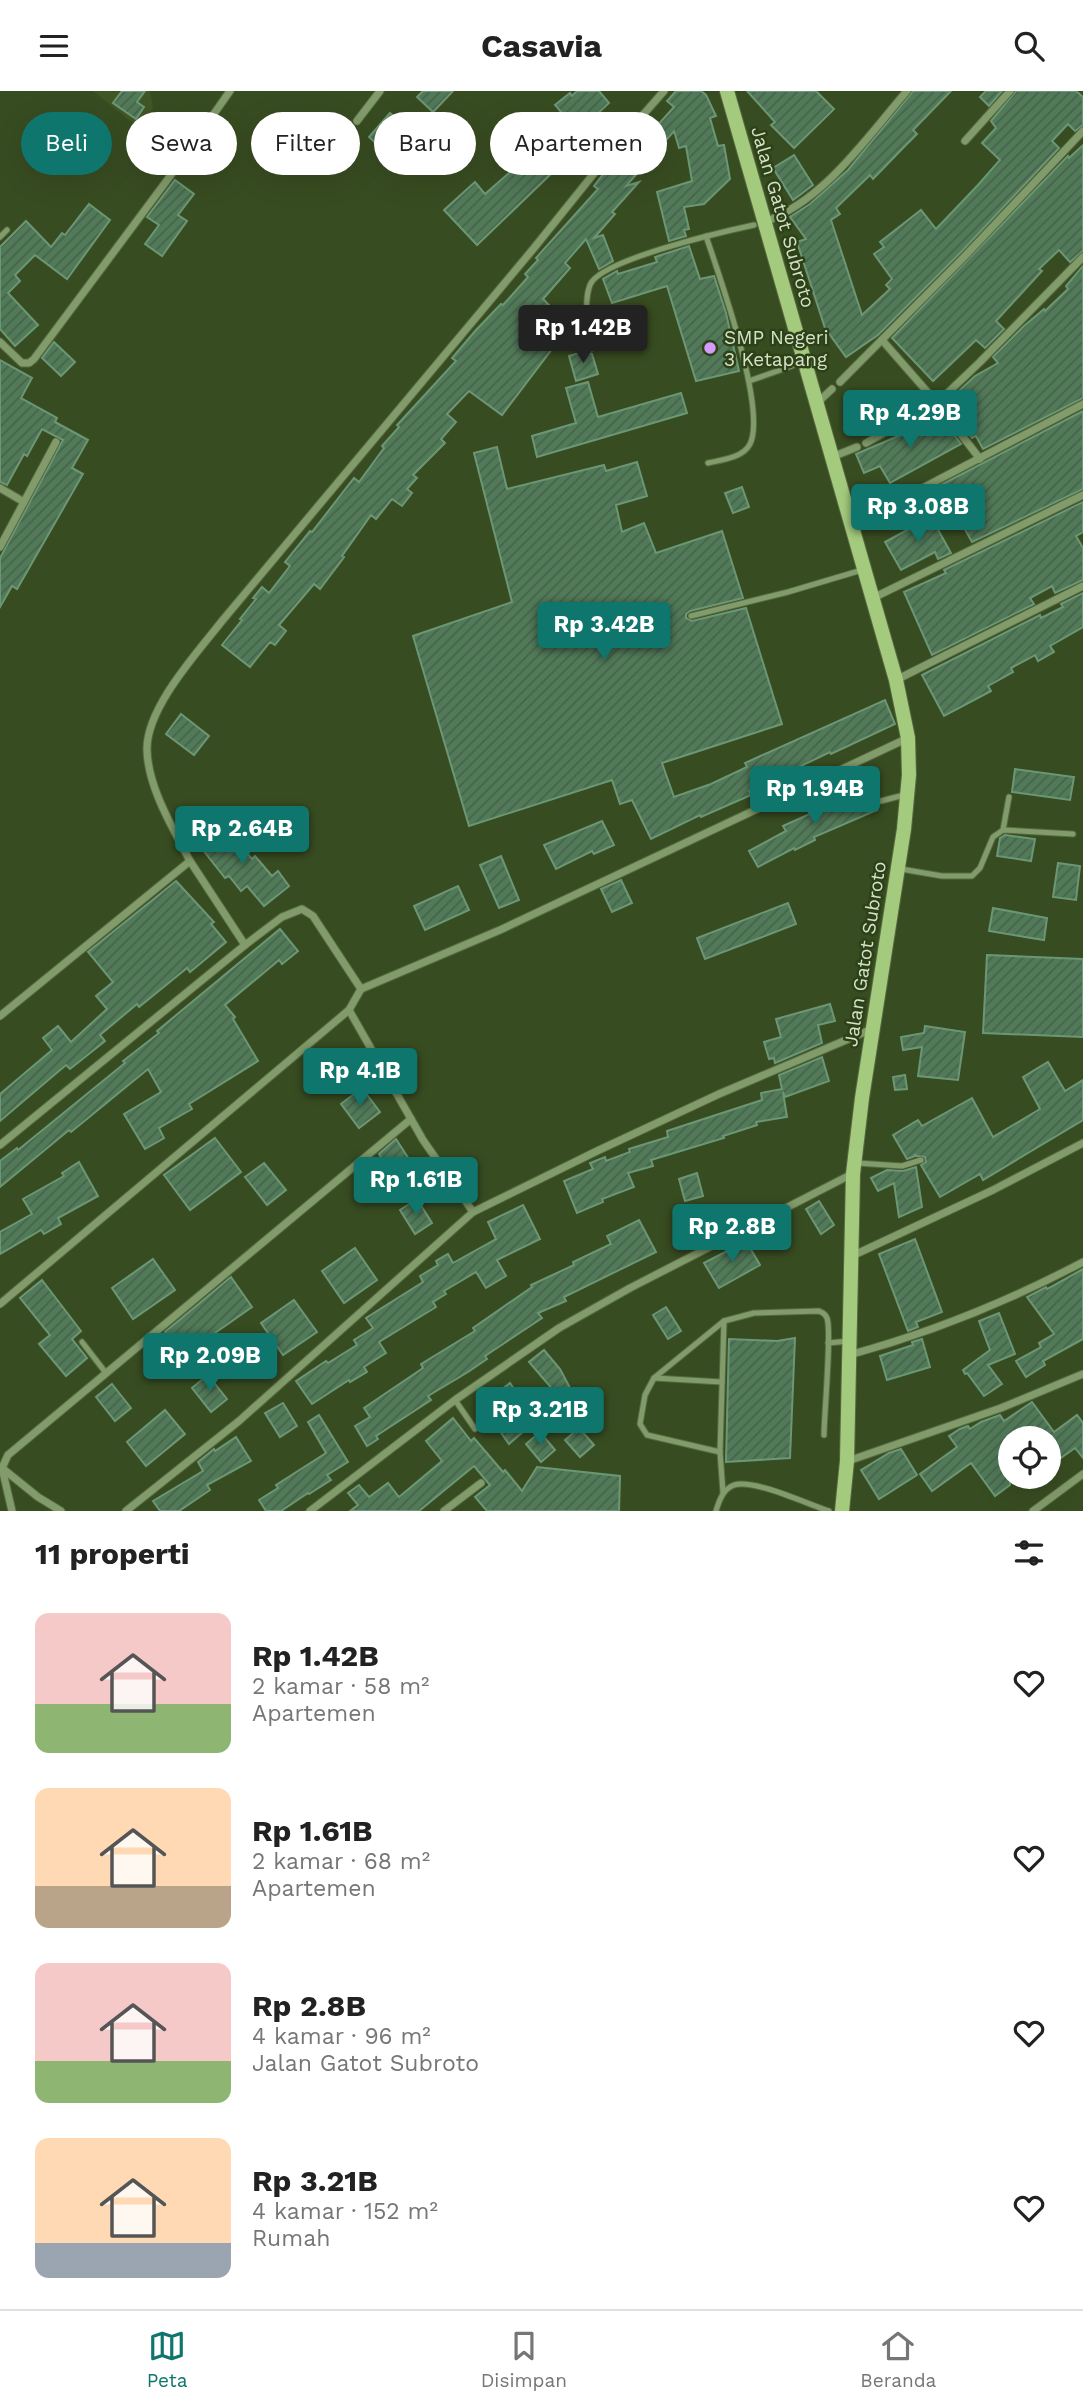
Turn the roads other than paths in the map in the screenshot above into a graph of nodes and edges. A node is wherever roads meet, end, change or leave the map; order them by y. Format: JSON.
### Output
{"nodes":[{"id":1,"x":230,"y":91,"type":"edge"},
{"id":2,"x":380,"y":91,"type":"edge"},
{"id":3,"x":664,"y":91,"type":"edge"},
{"id":4,"x":727,"y":91,"type":"edge"},
{"id":5,"x":907,"y":91,"type":"edge"},
{"id":6,"x":1010,"y":91,"type":"edge"},
{"id":7,"x":360,"y":117,"type":"edge"},
{"id":8,"x":1083,"y":131,"type":"edge"},
{"id":9,"x":965,"y":141,"type":"dead end"},
{"id":10,"x":760,"y":223,"type":"junction"},
{"id":11,"x":7,"y":230,"type":"dead end"},
{"id":12,"x":706,"y":236,"type":"junction"},
{"id":13,"x":0,"y":237,"type":"edge"},
{"id":14,"x":1083,"y":257,"type":"edge"},
{"id":15,"x":882,"y":341,"type":"junction"},
{"id":16,"x":2,"y":344,"type":"edge"},
{"id":17,"x":591,"y":349,"type":"dead end"},
{"id":18,"x":0,"y":355,"type":"edge"},
{"id":19,"x":799,"y":363,"type":"junction"},
{"id":20,"x":749,"y":381,"type":"junction"},
{"id":21,"x":840,"y":382,"type":"dead end"},
{"id":22,"x":832,"y":389,"type":"dead end"},
{"id":23,"x":817,"y":403,"type":"junction"},
{"id":24,"x":937,"y":403,"type":"junction"},
{"id":25,"x":1083,"y":404,"type":"edge"},
{"id":26,"x":56,"y":442,"type":"dead end"},
{"id":27,"x":866,"y":443,"type":"dead end"},
{"id":28,"x":857,"y":447,"type":"dead end"},
{"id":29,"x":832,"y":457,"type":"junction"},
{"id":30,"x":981,"y":459,"type":"junction"},
{"id":31,"x":708,"y":463,"type":"dead end"},
{"id":32,"x":0,"y":488,"type":"edge"},
{"id":33,"x":1083,"y":495,"type":"edge"},
{"id":34,"x":24,"y":502,"type":"junction"},
{"id":35,"x":852,"y":525,"type":"junction"},
{"id":36,"x":0,"y":547,"type":"edge"},
{"id":37,"x":865,"y":569,"type":"junction"},
{"id":38,"x":1083,"y":586,"type":"edge"},
{"id":39,"x":873,"y":598,"type":"junction"},
{"id":40,"x":691,"y":616,"type":"dead end"},
{"id":41,"x":896,"y":680,"type":"junction"},
{"id":42,"x":908,"y":738,"type":"junction"},
{"id":43,"x":907,"y":795,"type":"junction"},
{"id":44,"x":1009,"y":797,"type":"dead end"},
{"id":45,"x":881,"y":801,"type":"dead end"},
{"id":46,"x":1003,"y":830,"type":"junction"},
{"id":47,"x":1073,"y":834,"type":"dead end"},
{"id":48,"x":190,"y":861,"type":"junction"},
{"id":49,"x":897,"y":869,"type":"junction"},
{"id":50,"x":245,"y":945,"type":"junction"},
{"id":51,"x":361,"y":989,"type":"junction"},
{"id":52,"x":349,"y":1010,"type":"junction"},
{"id":53,"x":0,"y":1016,"type":"edge"},
{"id":54,"x":872,"y":1029,"type":"junction"},
{"id":55,"x":411,"y":1119,"type":"junction"},
{"id":56,"x":1083,"y":1143,"type":"edge"},
{"id":57,"x":0,"y":1146,"type":"edge"},
{"id":58,"x":921,"y":1160,"type":"dead end"},
{"id":59,"x":854,"y":1168,"type":"junction"},
{"id":60,"x":473,"y":1212,"type":"junction"},
{"id":61,"x":852,"y":1256,"type":"junction"},
{"id":62,"x":1083,"y":1262,"type":"edge"},
{"id":63,"x":0,"y":1304,"type":"edge"},
{"id":64,"x":724,"y":1321,"type":"junction"},
{"id":65,"x":82,"y":1342,"type":"dead end"},
{"id":66,"x":828,"y":1343,"type":"junction"},
{"id":67,"x":849,"y":1348,"type":"junction"},
{"id":68,"x":106,"y":1373,"type":"junction"},
{"id":69,"x":1083,"y":1374,"type":"edge"},
{"id":70,"x":654,"y":1378,"type":"junction"},
{"id":71,"x":722,"y":1382,"type":"junction"},
{"id":72,"x":455,"y":1400,"type":"junction"},
{"id":73,"x":475,"y":1429,"type":"dead end"},
{"id":74,"x":824,"y":1435,"type":"dead end"},
{"id":75,"x":720,"y":1452,"type":"junction"},
{"id":76,"x":847,"y":1461,"type":"junction"},
{"id":77,"x":2,"y":1468,"type":"edge"},
{"id":78,"x":1082,"y":1477,"type":"edge"},
{"id":79,"x":481,"y":1483,"type":"dead end"},
{"id":80,"x":723,"y":1493,"type":"junction"},
{"id":81,"x":12,"y":1511,"type":"edge"},
{"id":82,"x":61,"y":1511,"type":"edge"},
{"id":83,"x":126,"y":1511,"type":"edge"},
{"id":84,"x":310,"y":1511,"type":"edge"},
{"id":85,"x":444,"y":1511,"type":"edge"},
{"id":86,"x":716,"y":1511,"type":"edge"},
{"id":87,"x":828,"y":1511,"type":"edge"},
{"id":88,"x":842,"y":1511,"type":"edge"},
{"id":89,"x":1033,"y":1511,"type":"edge"}],
"edges":[{"from":1,"to":16,"type":"street"},
{"from":2,"to":7,"type":"street"},
{"from":3,"to":48,"type":"street"},
{"from":4,"to":10,"type":"street","name":"Jalan Gatot Subroto"},
{"from":5,"to":10,"type":"street"},
{"from":6,"to":9,"type":"street"},
{"from":8,"to":15,"type":"street"},
{"from":10,"to":12,"type":"lane"},
{"from":10,"to":19,"type":"street","name":"Jalan Gatot Subroto"},
{"from":11,"to":13,"type":"lane"},
{"from":12,"to":17,"type":"lane"},
{"from":12,"to":20,"type":"lane"},
{"from":14,"to":24,"type":"street"},
{"from":15,"to":21,"type":"street"},
{"from":15,"to":24,"type":"street"},
{"from":16,"to":18,"type":"street"},
{"from":19,"to":20,"type":"lane"},
{"from":19,"to":23,"type":"street","name":"Jalan Gatot Subroto"},
{"from":20,"to":31,"type":"lane"},
{"from":22,"to":23,"type":"street"},
{"from":23,"to":29,"type":"street","name":"Jalan Gatot Subroto"},
{"from":24,"to":27,"type":"street"},
{"from":24,"to":30,"type":"street"},
{"from":25,"to":30,"type":"street"},
{"from":26,"to":34,"type":"street"},
{"from":28,"to":29,"type":"street"},
{"from":29,"to":35,"type":"street","name":"Jalan Gatot Subroto"},
{"from":30,"to":35,"type":"street"},
{"from":32,"to":34,"type":"street"},
{"from":33,"to":39,"type":"street"},
{"from":34,"to":36,"type":"street"},
{"from":35,"to":37,"type":"street","name":"Jalan Gatot Subroto"},
{"from":37,"to":39,"type":"street","name":"Jalan Gatot Subroto"},
{"from":37,"to":40,"type":"lane"},
{"from":38,"to":41,"type":"street"},
{"from":39,"to":41,"type":"street","name":"Jalan Gatot Subroto"},
{"from":41,"to":42,"type":"street","name":"Jalan Gatot Subroto"},
{"from":42,"to":43,"type":"street","name":"Jalan Gatot Subroto"},
{"from":42,"to":51,"type":"street"},
{"from":43,"to":45,"type":"lane"},
{"from":43,"to":49,"type":"street","name":"Jalan Gatot Subroto"},
{"from":44,"to":46,"type":"lane"},
{"from":46,"to":47,"type":"lane"},
{"from":46,"to":49,"type":"lane"},
{"from":48,"to":50,"type":"street"},
{"from":48,"to":53,"type":"street"},
{"from":49,"to":54,"type":"street","name":"Jalan Gatot Subroto"},
{"from":50,"to":51,"type":"street"},
{"from":50,"to":57,"type":"street"},
{"from":51,"to":52,"type":"street"},
{"from":52,"to":55,"type":"street"},
{"from":52,"to":63,"type":"street"},
{"from":54,"to":59,"type":"street","name":"Jalan Gatot Subroto"},
{"from":54,"to":60,"type":"street"},
{"from":55,"to":60,"type":"street"},
{"from":55,"to":68,"type":"street"},
{"from":56,"to":61,"type":"street"},
{"from":58,"to":59,"type":"lane"},
{"from":59,"to":61,"type":"street","name":"Jalan Gatot Subroto"},
{"from":59,"to":72,"type":"street"},
{"from":60,"to":83,"type":"street"},
{"from":61,"to":67,"type":"street","name":"Jalan Gatot Subroto"},
{"from":62,"to":67,"type":"street"},
{"from":64,"to":66,"type":"lane"},
{"from":64,"to":70,"type":"lane"},
{"from":64,"to":71,"type":"lane"},
{"from":65,"to":68,"type":"lane"},
{"from":66,"to":67,"type":"lane"},
{"from":66,"to":74,"type":"lane"},
{"from":67,"to":76,"type":"street","name":"Jalan Gatot Subroto"},
{"from":68,"to":77,"type":"street"},
{"from":69,"to":76,"type":"street"},
{"from":70,"to":71,"type":"lane"},
{"from":70,"to":75,"type":"lane"},
{"from":71,"to":75,"type":"lane"},
{"from":72,"to":73,"type":"lane"},
{"from":72,"to":84,"type":"street"},
{"from":75,"to":80,"type":"lane"},
{"from":76,"to":88,"type":"street","name":"Jalan Gatot Subroto"},
{"from":77,"to":81,"type":"street"},
{"from":77,"to":82,"type":"street"},
{"from":78,"to":89,"type":"street"},
{"from":79,"to":85,"type":"street"},
{"from":80,"to":86,"type":"lane"},
{"from":80,"to":87,"type":"lane"}]}
